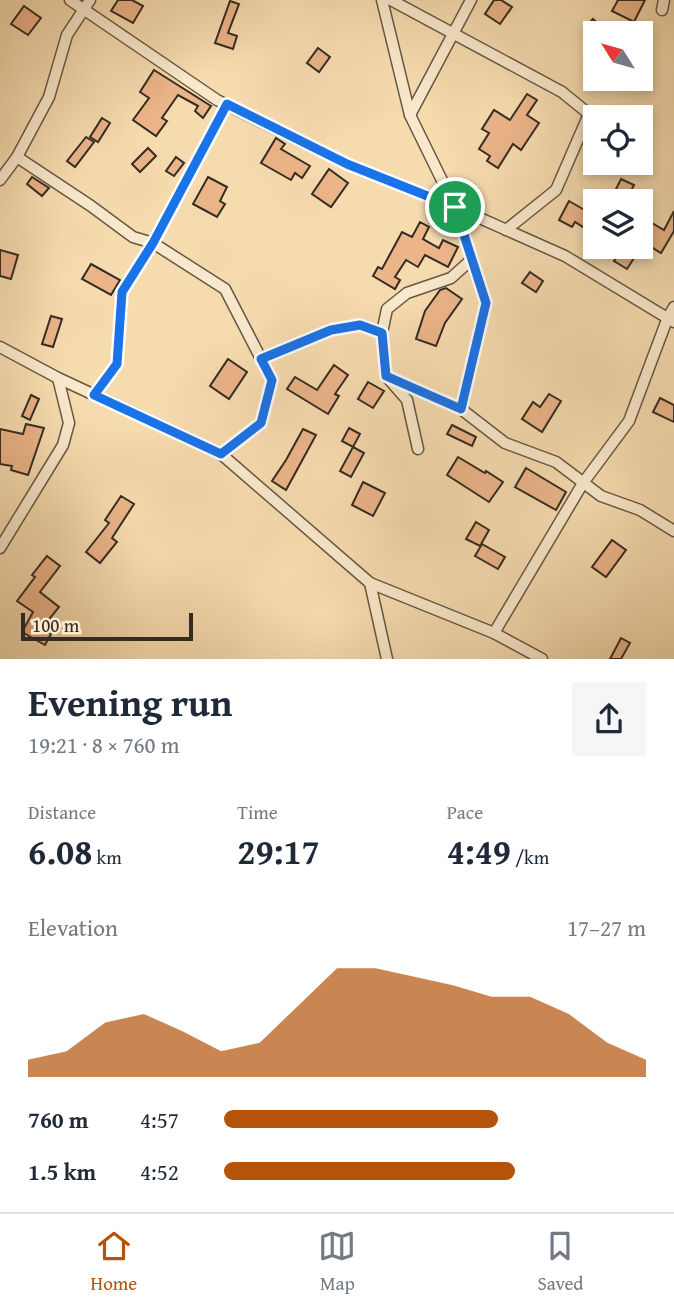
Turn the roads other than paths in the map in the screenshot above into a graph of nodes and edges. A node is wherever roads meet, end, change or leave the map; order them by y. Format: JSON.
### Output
{"nodes":[{"id":1,"x":70,"y":0,"type":"edge"},
{"id":2,"x":382,"y":0,"type":"edge"},
{"id":3,"x":391,"y":0,"type":"edge"},
{"id":4,"x":471,"y":0,"type":"edge"},
{"id":5,"x":87,"y":4,"type":"edge"},
{"id":6,"x":453,"y":33,"type":"junction"},
{"id":7,"x":227,"y":104,"type":"junction"},
{"id":8,"x":410,"y":115,"type":"junction"},
{"id":9,"x":17,"y":157,"type":"junction"},
{"id":10,"x":0,"y":180,"type":"edge"},
{"id":11,"x":455,"y":207,"type":"junction"},
{"id":12,"x":506,"y":230,"type":"junction"},
{"id":13,"x":153,"y":243,"type":"junction"},
{"id":14,"x":472,"y":259,"type":"junction"},
{"id":15,"x":674,"y":307,"type":"edge"},
{"id":16,"x":671,"y":320,"type":"edge"},
{"id":17,"x":382,"y":333,"type":"junction"},
{"id":18,"x":0,"y":346,"type":"edge"},
{"id":19,"x":261,"y":359,"type":"junction"},
{"id":20,"x":386,"y":376,"type":"junction"},
{"id":21,"x":58,"y":378,"type":"junction"},
{"id":22,"x":94,"y":395,"type":"junction"},
{"id":23,"x":461,"y":409,"type":"junction"},
{"id":24,"x":418,"y":449,"type":"dead end"},
{"id":25,"x":221,"y":454,"type":"junction"},
{"id":26,"x":583,"y":483,"type":"junction"},
{"id":27,"x":674,"y":531,"type":"edge"},
{"id":28,"x":0,"y":548,"type":"edge"},
{"id":29,"x":370,"y":583,"type":"junction"},
{"id":30,"x":494,"y":633,"type":"junction"},
{"id":31,"x":387,"y":659,"type":"edge"},
{"id":32,"x":542,"y":659,"type":"edge"}],
"edges":[{"from":1,"to":5,"type":"street"},
{"from":2,"to":8,"type":"street"},
{"from":3,"to":6,"type":"street"},
{"from":4,"to":6,"type":"street"},
{"from":5,"to":7,"type":"street"},
{"from":5,"to":9,"type":"street"},
{"from":6,"to":8,"type":"street"},
{"from":6,"to":12,"type":"street"},
{"from":7,"to":11,"type":"street"},
{"from":7,"to":13,"type":"street"},
{"from":8,"to":11,"type":"street"},
{"from":9,"to":10,"type":"street"},
{"from":9,"to":13,"type":"street"},
{"from":11,"to":12,"type":"street"},
{"from":11,"to":14,"type":"street"},
{"from":12,"to":16,"type":"street"},
{"from":13,"to":19,"type":"street"},
{"from":13,"to":22,"type":"street"},
{"from":14,"to":17,"type":"street"},
{"from":14,"to":23,"type":"street"},
{"from":15,"to":16,"type":"street"},
{"from":16,"to":26,"type":"street"},
{"from":17,"to":19,"type":"street"},
{"from":17,"to":20,"type":"street"},
{"from":18,"to":21,"type":"street"},
{"from":19,"to":25,"type":"street"},
{"from":20,"to":23,"type":"street"},
{"from":20,"to":24,"type":"street"},
{"from":21,"to":22,"type":"street"},
{"from":21,"to":28,"type":"street"},
{"from":22,"to":25,"type":"street"},
{"from":23,"to":26,"type":"street"},
{"from":25,"to":29,"type":"street"},
{"from":26,"to":27,"type":"street"},
{"from":26,"to":30,"type":"street"},
{"from":29,"to":30,"type":"street"},
{"from":29,"to":31,"type":"street"},
{"from":30,"to":32,"type":"street"}]}
